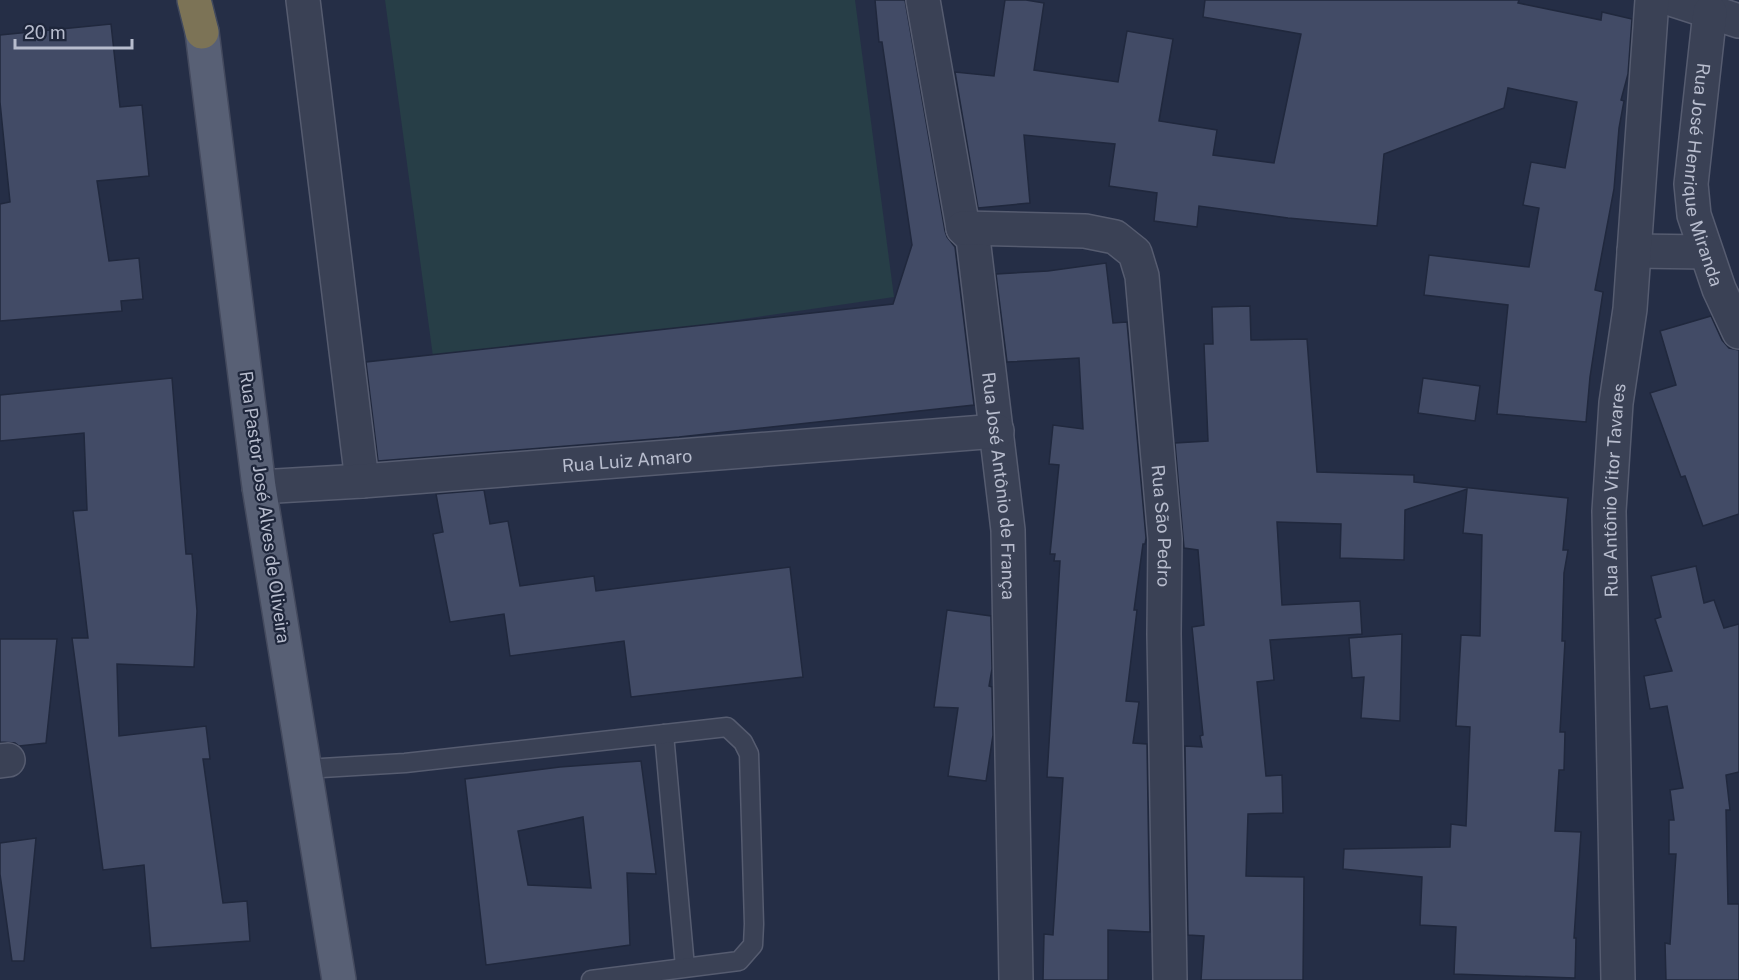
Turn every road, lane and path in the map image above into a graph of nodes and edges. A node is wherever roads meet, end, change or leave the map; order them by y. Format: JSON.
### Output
{"nodes":[{"id":1,"x":194,"y":0,"type":"edge"},
{"id":2,"x":203,"y":0,"type":"edge"},
{"id":3,"x":303,"y":0,"type":"edge"},
{"id":4,"x":922,"y":0,"type":"edge"},
{"id":5,"x":1652,"y":0,"type":"edge"},
{"id":6,"x":1674,"y":0,"type":"edge"},
{"id":7,"x":1724,"y":16,"type":"edge"},
{"id":8,"x":202,"y":32,"type":"junction"},
{"id":9,"x":963,"y":228,"type":"junction"},
{"id":10,"x":1634,"y":251,"type":"junction"},
{"id":11,"x":1705,"y":252,"type":"junction"},
{"id":12,"x":1739,"y":332,"type":"edge"},
{"id":13,"x":996,"y":431,"type":"junction"},
{"id":14,"x":362,"y":481,"type":"junction"},
{"id":15,"x":259,"y":487,"type":"junction"},
{"id":16,"x":664,"y":734,"type":"junction"},
{"id":17,"x":305,"y":769,"type":"junction"},
{"id":18,"x":685,"y":967,"type":"junction"},
{"id":19,"x":339,"y":980,"type":"edge"},
{"id":20,"x":591,"y":980,"type":"edge"},
{"id":21,"x":1016,"y":980,"type":"edge"},
{"id":22,"x":1170,"y":980,"type":"edge"},
{"id":23,"x":1618,"y":980,"type":"edge"}],
"edges":[{"from":1,"to":8,"type":"highway","name":"Rua Pastor José Alves de Oliveira"},
{"from":2,"to":8,"type":"highway","name":"Rua Pastor José Alves de Oliveira"},
{"from":3,"to":14,"type":"street"},
{"from":4,"to":9,"type":"street","name":"Rua José Antônio de França"},
{"from":5,"to":10,"type":"street","name":"Rua Antônio Vitor Tavares"},
{"from":6,"to":7,"type":"street"},
{"from":7,"to":11,"type":"street","name":"Rua José Henrique Miranda"},
{"from":8,"to":15,"type":"main road","name":"Rua Pastor José Alves de Oliveira"},
{"from":9,"to":13,"type":"street","name":"Rua José Antônio de França"},
{"from":9,"to":22,"type":"street","name":"Rua São Pedro"},
{"from":10,"to":11,"type":"street"},
{"from":10,"to":23,"type":"street","name":"Rua Antônio Vitor Tavares"},
{"from":11,"to":12,"type":"street","name":"Rua José Henrique Miranda"},
{"from":13,"to":14,"type":"street","name":"Rua Luiz Amaro"},
{"from":13,"to":21,"type":"street","name":"Rua José Antônio de França"},
{"from":14,"to":15,"type":"street","name":"Rua Luiz Amaro"},
{"from":15,"to":17,"type":"main road","name":"Rua Pastor José Alves de Oliveira"},
{"from":16,"to":17,"type":"lane"},
{"from":16,"to":18,"type":"lane"},
{"from":16,"to":18,"type":"lane"},
{"from":17,"to":19,"type":"main road","name":"Rua Pastor José Alves de Oliveira"},
{"from":18,"to":20,"type":"lane"}]}
